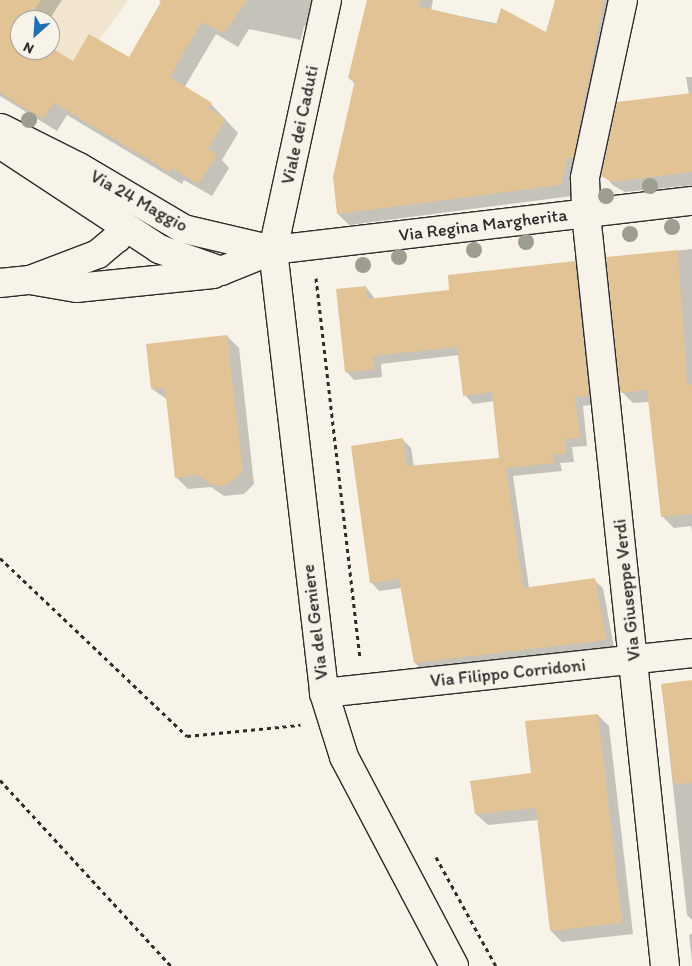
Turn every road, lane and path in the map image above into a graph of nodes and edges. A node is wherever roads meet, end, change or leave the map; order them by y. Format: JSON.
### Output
{"nodes":[{"id":1,"x":327,"y":0,"type":"edge"},
{"id":2,"x":623,"y":0,"type":"edge"},
{"id":3,"x":0,"y":127,"type":"edge"},
{"id":4,"x":0,"y":144,"type":"edge"},
{"id":5,"x":692,"y":201,"type":"edge"},
{"id":6,"x":586,"y":214,"type":"junction"},
{"id":7,"x":121,"y":226,"type":"junction"},
{"id":8,"x":312,"y":245,"type":"junction"},
{"id":9,"x":274,"y":250,"type":"junction"},
{"id":10,"x":221,"y":271,"type":"junction"},
{"id":11,"x":30,"y":280,"type":"junction"},
{"id":12,"x":0,"y":283,"type":"edge"},
{"id":13,"x":0,"y":558,"type":"edge"},
{"id":14,"x":359,"y":643,"type":"dead end"},
{"id":15,"x":692,"y":653,"type":"edge"},
{"id":16,"x":635,"y":659,"type":"junction"},
{"id":17,"x":324,"y":693,"type":"junction"},
{"id":18,"x":308,"y":724,"type":"dead end"},
{"id":19,"x":0,"y":780,"type":"edge"},
{"id":20,"x":171,"y":966,"type":"edge"},
{"id":21,"x":454,"y":966,"type":"edge"},
{"id":22,"x":665,"y":966,"type":"edge"}],
"edges":[{"from":1,"to":9,"type":"street","name":"Viale dei Caduti"},
{"from":2,"to":6,"type":"street","name":"Via Giuseppe Verdi"},
{"from":3,"to":9,"type":"street","name":"Via 24 Maggio"},
{"from":4,"to":7,"type":"street","name":"Via 24 Maggio"},
{"from":5,"to":6,"type":"street","name":"Via Regina Margherita"},
{"from":6,"to":8,"type":"street","name":"Via Regina Margherita"},
{"from":6,"to":16,"type":"street","name":"Via Giuseppe Verdi"},
{"from":7,"to":10,"type":"street","name":"Via 24 Maggio"},
{"from":7,"to":11,"type":"street"},
{"from":8,"to":9,"type":"street","name":"Via Regina Margherita"},
{"from":8,"to":14,"type":"path"},
{"from":9,"to":10,"type":"street"},
{"from":9,"to":17,"type":"street","name":"Via del Geniere"},
{"from":10,"to":11,"type":"street"},
{"from":11,"to":12,"type":"street"},
{"from":13,"to":18,"type":"path"},
{"from":15,"to":16,"type":"street","name":"Via Filippo Corridoni"},
{"from":16,"to":17,"type":"street","name":"Via Filippo Corridoni"},
{"from":16,"to":22,"type":"street","name":"Via Giuseppe Verdi"},
{"from":17,"to":21,"type":"street","name":"Via del Geniere"},
{"from":19,"to":20,"type":"path"}]}
